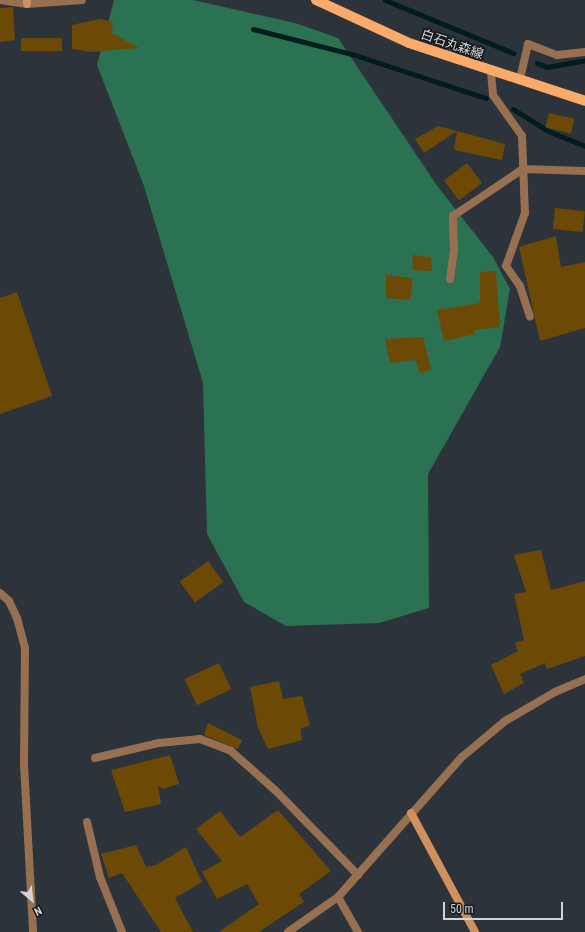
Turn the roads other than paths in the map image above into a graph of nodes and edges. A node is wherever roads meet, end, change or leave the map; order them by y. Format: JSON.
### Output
{"nodes":[{"id":1,"x":1,"y":0,"type":"edge"},
{"id":2,"x":82,"y":0,"type":"edge"},
{"id":3,"x":316,"y":0,"type":"edge"},
{"id":4,"x":27,"y":2,"type":"edge"},
{"id":5,"x":585,"y":52,"type":"edge"},
{"id":6,"x":491,"y":72,"type":"junction"},
{"id":7,"x":520,"y":79,"type":"junction"},
{"id":8,"x":585,"y":101,"type":"edge"},
{"id":9,"x":523,"y":169,"type":"junction"},
{"id":10,"x":585,"y":171,"type":"edge"},
{"id":11,"x":450,"y":279,"type":"dead end"},
{"id":12,"x":530,"y":316,"type":"dead end"},
{"id":13,"x":0,"y":593,"type":"edge"},
{"id":14,"x":585,"y":679,"type":"edge"},
{"id":15,"x":95,"y":758,"type":"dead end"},
{"id":16,"x":411,"y":813,"type":"junction"},
{"id":17,"x":87,"y":822,"type":"dead end"},
{"id":18,"x":358,"y":875,"type":"junction"},
{"id":19,"x":338,"y":896,"type":"junction"},
{"id":20,"x":33,"y":932,"type":"edge"},
{"id":21,"x":122,"y":932,"type":"edge"},
{"id":22,"x":288,"y":932,"type":"edge"},
{"id":23,"x":358,"y":932,"type":"edge"},
{"id":24,"x":475,"y":932,"type":"edge"}],
"edges":[{"from":1,"to":4,"type":"street"},
{"from":2,"to":4,"type":"street"},
{"from":3,"to":6,"type":"main road","name":"白石丸森線"},
{"from":5,"to":7,"type":"street"},
{"from":6,"to":7,"type":"main road","name":"白石丸森線"},
{"from":6,"to":9,"type":"street"},
{"from":7,"to":8,"type":"main road","name":"白石丸森線"},
{"from":9,"to":10,"type":"street"},
{"from":9,"to":11,"type":"street"},
{"from":9,"to":12,"type":"street"},
{"from":13,"to":20,"type":"street"},
{"from":14,"to":16,"type":"street"},
{"from":15,"to":18,"type":"street"},
{"from":16,"to":18,"type":"street"},
{"from":16,"to":24,"type":"street"},
{"from":17,"to":21,"type":"street"},
{"from":18,"to":19,"type":"street"},
{"from":19,"to":22,"type":"street"},
{"from":19,"to":23,"type":"street"}]}
